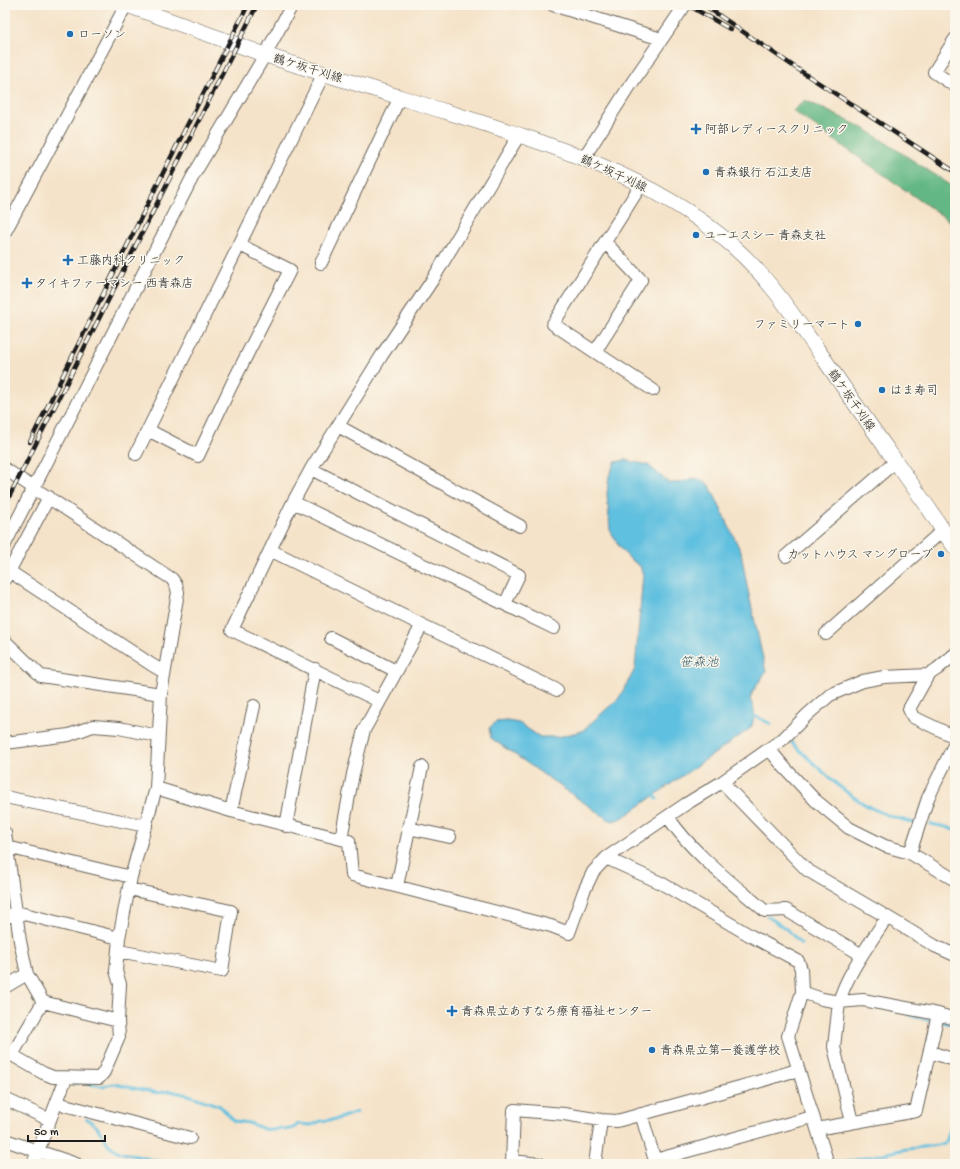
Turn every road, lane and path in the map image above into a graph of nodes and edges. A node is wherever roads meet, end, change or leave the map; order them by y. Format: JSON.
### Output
{"nodes":[{"id":1,"x":126,"y":5,"type":"edge"},
{"id":2,"x":292,"y":5,"type":"edge"},
{"id":3,"x":552,"y":5,"type":"edge"},
{"id":4,"x":685,"y":5,"type":"edge"},
{"id":5,"x":955,"y":38,"type":"edge"},
{"id":6,"x":661,"y":39,"type":"junction"},
{"id":7,"x":265,"y":55,"type":"junction"},
{"id":8,"x":324,"y":73,"type":"junction"},
{"id":9,"x":955,"y":86,"type":"edge"},
{"id":10,"x":400,"y":97,"type":"junction"},
{"id":11,"x":519,"y":135,"type":"junction"},
{"id":12,"x":583,"y":159,"type":"junction"},
{"id":13,"x":641,"y":185,"type":"junction"},
{"id":14,"x":7,"y":224,"type":"edge"},
{"id":15,"x":606,"y":243,"type":"junction"},
{"id":16,"x":240,"y":245,"type":"junction"},
{"id":17,"x":321,"y":262,"type":"dead end"},
{"id":18,"x":595,"y":352,"type":"junction"},
{"id":19,"x":653,"y":390,"type":"dead end"},
{"id":20,"x":338,"y":426,"type":"junction"},
{"id":21,"x":148,"y":430,"type":"junction"},
{"id":22,"x":136,"y":454,"type":"dead end"},
{"id":23,"x":895,"y":462,"type":"junction"},
{"id":24,"x":5,"y":469,"type":"edge"},
{"id":25,"x":311,"y":469,"type":"junction"},
{"id":26,"x":34,"y":487,"type":"junction"},
{"id":27,"x":49,"y":497,"type":"junction"},
{"id":28,"x":294,"y":502,"type":"junction"},
{"id":29,"x":520,"y":526,"type":"dead end"},
{"id":30,"x":942,"y":531,"type":"junction"},
{"id":31,"x":5,"y":544,"type":"edge"},
{"id":32,"x":955,"y":547,"type":"edge"},
{"id":33,"x":270,"y":550,"type":"junction"},
{"id":34,"x":786,"y":556,"type":"dead end"},
{"id":35,"x":7,"y":575,"type":"edge"},
{"id":36,"x":506,"y":604,"type":"junction"},
{"id":37,"x":422,"y":625,"type":"junction"},
{"id":38,"x":554,"y":628,"type":"dead end"},
{"id":39,"x":826,"y":634,"type":"dead end"},
{"id":40,"x":331,"y":638,"type":"dead end"},
{"id":41,"x":5,"y":641,"type":"edge"},
{"id":42,"x":955,"y":654,"type":"edge"},
{"id":43,"x":315,"y":669,"type":"junction"},
{"id":44,"x":396,"y":671,"type":"junction"},
{"id":45,"x":164,"y":672,"type":"junction"},
{"id":46,"x":928,"y":675,"type":"junction"},
{"id":47,"x":557,"y":690,"type":"dead end"},
{"id":48,"x":161,"y":694,"type":"junction"},
{"id":49,"x":379,"y":701,"type":"junction"},
{"id":50,"x":254,"y":706,"type":"dead end"},
{"id":51,"x":158,"y":736,"type":"junction"},
{"id":52,"x":955,"y":737,"type":"edge"},
{"id":53,"x":5,"y":743,"type":"edge"},
{"id":54,"x":955,"y":743,"type":"edge"},
{"id":55,"x":769,"y":749,"type":"junction"},
{"id":56,"x":422,"y":767,"type":"dead end"},
{"id":57,"x":722,"y":782,"type":"junction"},
{"id":58,"x":156,"y":788,"type":"junction"},
{"id":59,"x":5,"y":797,"type":"edge"},
{"id":60,"x":231,"y":811,"type":"junction"},
{"id":61,"x":668,"y":817,"type":"junction"},
{"id":62,"x":146,"y":826,"type":"junction"},
{"id":63,"x":286,"y":826,"type":"junction"},
{"id":64,"x":408,"y":828,"type":"junction"},
{"id":65,"x":5,"y":833,"type":"edge"},
{"id":66,"x":450,"y":837,"type":"dead end"},
{"id":67,"x":341,"y":839,"type":"junction"},
{"id":68,"x":6,"y":848,"type":"edge"},
{"id":69,"x":910,"y":853,"type":"junction"},
{"id":70,"x":606,"y":858,"type":"junction"},
{"id":71,"x":132,"y":877,"type":"junction"},
{"id":72,"x":955,"y":880,"type":"edge"},
{"id":73,"x":396,"y":886,"type":"junction"},
{"id":74,"x":128,"y":889,"type":"junction"},
{"id":75,"x":16,"y":912,"type":"junction"},
{"id":76,"x":887,"y":917,"type":"junction"},
{"id":77,"x":5,"y":918,"type":"edge"},
{"id":78,"x":119,"y":938,"type":"junction"},
{"id":79,"x":118,"y":951,"type":"junction"},
{"id":80,"x":862,"y":955,"type":"junction"},
{"id":81,"x":955,"y":955,"type":"edge"},
{"id":82,"x":27,"y":974,"type":"junction"},
{"id":83,"x":5,"y":987,"type":"edge"},
{"id":84,"x":802,"y":992,"type":"junction"},
{"id":85,"x":43,"y":1002,"type":"junction"},
{"id":86,"x":839,"y":1002,"type":"junction"},
{"id":87,"x":938,"y":1014,"type":"junction"},
{"id":88,"x":955,"y":1019,"type":"edge"},
{"id":89,"x":118,"y":1021,"type":"junction"},
{"id":90,"x":930,"y":1052,"type":"junction"},
{"id":91,"x":8,"y":1053,"type":"edge"},
{"id":92,"x":955,"y":1060,"type":"edge"},
{"id":93,"x":797,"y":1070,"type":"junction"},
{"id":94,"x":66,"y":1078,"type":"junction"},
{"id":95,"x":5,"y":1099,"type":"edge"},
{"id":96,"x":57,"y":1104,"type":"junction"},
{"id":97,"x":641,"y":1114,"type":"junction"},
{"id":98,"x":812,"y":1117,"type":"junction"},
{"id":99,"x":50,"y":1120,"type":"junction"},
{"id":100,"x":601,"y":1120,"type":"junction"},
{"id":101,"x":852,"y":1122,"type":"junction"},
{"id":102,"x":817,"y":1129,"type":"junction"},
{"id":103,"x":190,"y":1138,"type":"dead end"},
{"id":104,"x":5,"y":1140,"type":"edge"},
{"id":105,"x":38,"y":1150,"type":"junction"},
{"id":106,"x":655,"y":1162,"type":"edge"},
{"id":107,"x":512,"y":1163,"type":"edge"},
{"id":108,"x":33,"y":1164,"type":"edge"},
{"id":109,"x":76,"y":1164,"type":"edge"},
{"id":110,"x":540,"y":1164,"type":"edge"},
{"id":111,"x":595,"y":1164,"type":"edge"},
{"id":112,"x":828,"y":1164,"type":"edge"}],
"edges":[{"from":1,"to":7,"type":"main road","name":"鶴ケ坂千刈線"},
{"from":1,"to":14,"type":"street"},
{"from":2,"to":7,"type":"street"},
{"from":3,"to":6,"type":"street"},
{"from":4,"to":6,"type":"street"},
{"from":5,"to":9,"type":"street"},
{"from":6,"to":12,"type":"street"},
{"from":7,"to":8,"type":"main road","name":"鶴ケ坂千刈線"},
{"from":7,"to":26,"type":"street"},
{"from":8,"to":10,"type":"main road","name":"鶴ケ坂千刈線"},
{"from":8,"to":16,"type":"street"},
{"from":10,"to":11,"type":"main road","name":"鶴ケ坂千刈線"},
{"from":10,"to":17,"type":"street"},
{"from":11,"to":12,"type":"main road","name":"鶴ケ坂千刈線"},
{"from":11,"to":20,"type":"street"},
{"from":12,"to":13,"type":"main road","name":"鶴ケ坂千刈線"},
{"from":13,"to":15,"type":"street"},
{"from":13,"to":23,"type":"main road","name":"鶴ケ坂千刈線"},
{"from":15,"to":18,"type":"street"},
{"from":15,"to":18,"type":"street"},
{"from":16,"to":21,"type":"street"},
{"from":16,"to":21,"type":"street"},
{"from":18,"to":19,"type":"street"},
{"from":20,"to":25,"type":"street"},
{"from":20,"to":29,"type":"street"},
{"from":21,"to":22,"type":"street"},
{"from":23,"to":30,"type":"main road","name":"鶴ケ坂千刈線"},
{"from":23,"to":34,"type":"street"},
{"from":24,"to":26,"type":"street"},
{"from":25,"to":28,"type":"street"},
{"from":25,"to":36,"type":"street"},
{"from":26,"to":27,"type":"street"},
{"from":26,"to":31,"type":"street"},
{"from":27,"to":35,"type":"street"},
{"from":27,"to":45,"type":"street"},
{"from":28,"to":33,"type":"street"},
{"from":28,"to":36,"type":"street"},
{"from":30,"to":32,"type":"main road","name":"鶴ケ坂千刈線"},
{"from":30,"to":39,"type":"street"},
{"from":33,"to":37,"type":"street"},
{"from":33,"to":43,"type":"street"},
{"from":35,"to":45,"type":"street"},
{"from":36,"to":38,"type":"street"},
{"from":37,"to":44,"type":"street"},
{"from":37,"to":47,"type":"street"},
{"from":40,"to":44,"type":"street"},
{"from":41,"to":48,"type":"street"},
{"from":42,"to":46,"type":"street"},
{"from":43,"to":49,"type":"street"},
{"from":43,"to":63,"type":"street"},
{"from":44,"to":49,"type":"street"},
{"from":45,"to":48,"type":"street"},
{"from":46,"to":52,"type":"street"},
{"from":46,"to":55,"type":"street"},
{"from":48,"to":51,"type":"street"},
{"from":49,"to":67,"type":"street"},
{"from":50,"to":60,"type":"street"},
{"from":51,"to":53,"type":"street"},
{"from":51,"to":58,"type":"street"},
{"from":54,"to":69,"type":"street"},
{"from":55,"to":57,"type":"street"},
{"from":55,"to":69,"type":"street"},
{"from":56,"to":64,"type":"street"},
{"from":57,"to":61,"type":"street"},
{"from":57,"to":76,"type":"street"},
{"from":58,"to":60,"type":"street"},
{"from":58,"to":62,"type":"street"},
{"from":59,"to":62,"type":"street"},
{"from":60,"to":63,"type":"street"},
{"from":61,"to":70,"type":"street"},
{"from":61,"to":80,"type":"street"},
{"from":62,"to":71,"type":"street"},
{"from":63,"to":67,"type":"street"},
{"from":64,"to":66,"type":"street"},
{"from":64,"to":73,"type":"street"},
{"from":65,"to":68,"type":"street"},
{"from":67,"to":73,"type":"street"},
{"from":68,"to":71,"type":"street"},
{"from":68,"to":75,"type":"street"},
{"from":69,"to":72,"type":"street"},
{"from":70,"to":73,"type":"street"},
{"from":70,"to":84,"type":"street"},
{"from":71,"to":74,"type":"street"},
{"from":74,"to":78,"type":"street"},
{"from":74,"to":79,"type":"street"},
{"from":75,"to":77,"type":"street"},
{"from":75,"to":78,"type":"street"},
{"from":75,"to":82,"type":"street"},
{"from":76,"to":80,"type":"street"},
{"from":76,"to":81,"type":"street"},
{"from":78,"to":79,"type":"street"},
{"from":79,"to":89,"type":"street"},
{"from":80,"to":86,"type":"street"},
{"from":82,"to":83,"type":"street"},
{"from":82,"to":85,"type":"street"},
{"from":84,"to":86,"type":"street"},
{"from":84,"to":93,"type":"street"},
{"from":85,"to":89,"type":"street"},
{"from":85,"to":91,"type":"street"},
{"from":86,"to":87,"type":"street"},
{"from":86,"to":101,"type":"street"},
{"from":87,"to":88,"type":"street"},
{"from":87,"to":90,"type":"street"},
{"from":89,"to":94,"type":"street"},
{"from":90,"to":92,"type":"street"},
{"from":90,"to":101,"type":"street"},
{"from":91,"to":94,"type":"street"},
{"from":93,"to":97,"type":"street"},
{"from":93,"to":98,"type":"street"},
{"from":94,"to":96,"type":"street"},
{"from":95,"to":99,"type":"street"},
{"from":96,"to":99,"type":"street"},
{"from":96,"to":103,"type":"street"},
{"from":97,"to":100,"type":"street"},
{"from":97,"to":106,"type":"street"},
{"from":98,"to":102,"type":"street"},
{"from":98,"to":106,"type":"street"},
{"from":99,"to":105,"type":"street"},
{"from":100,"to":107,"type":"street"},
{"from":100,"to":111,"type":"street"},
{"from":101,"to":102,"type":"street"},
{"from":102,"to":112,"type":"street"},
{"from":104,"to":105,"type":"street"},
{"from":105,"to":108,"type":"street"},
{"from":105,"to":109,"type":"street"},
{"from":107,"to":110,"type":"street"}]}
